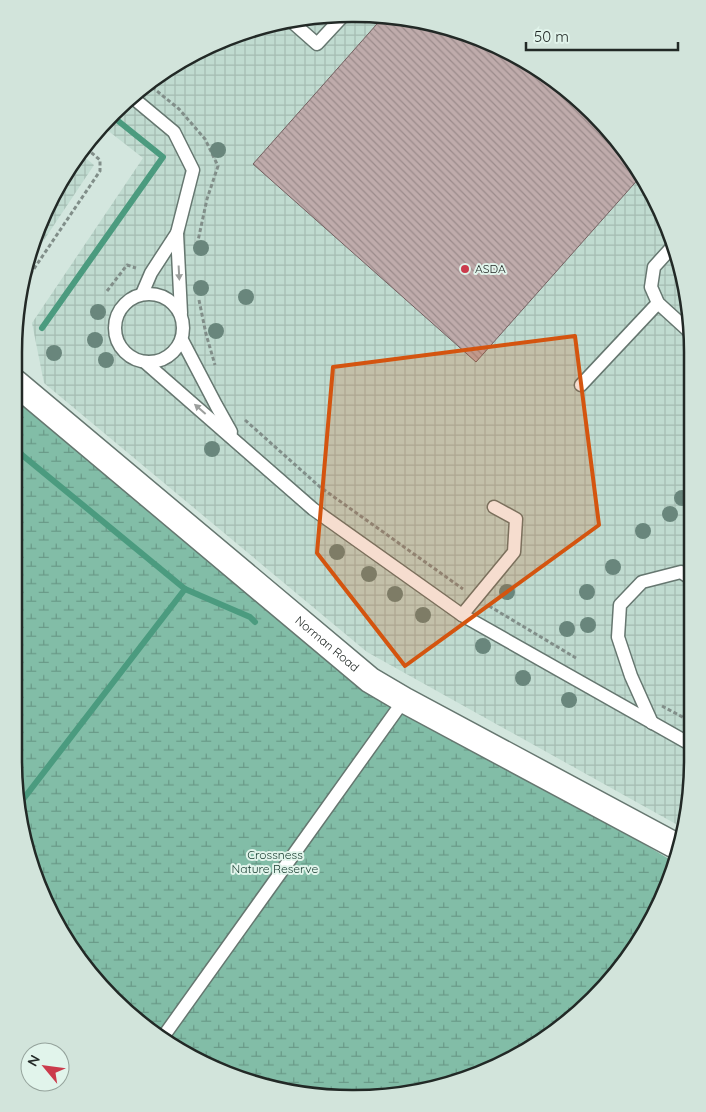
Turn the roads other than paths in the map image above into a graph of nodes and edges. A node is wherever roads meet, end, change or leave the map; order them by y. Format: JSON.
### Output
{"nodes":[{"id":1,"x":337,"y":23,"type":"edge"},
{"id":2,"x":298,"y":27,"type":"edge"},
{"id":3,"x":138,"y":102,"type":"edge"},
{"id":4,"x":177,"y":233,"type":"junction"},
{"id":5,"x":668,"y":252,"type":"edge"},
{"id":6,"x":142,"y":294,"type":"junction"},
{"id":7,"x":658,"y":303,"type":"junction"},
{"id":8,"x":181,"y":314,"type":"junction"},
{"id":9,"x":682,"y":325,"type":"edge"},
{"id":10,"x":182,"y":340,"type":"junction"},
{"id":11,"x":146,"y":363,"type":"junction"},
{"id":12,"x":581,"y":385,"type":"dead end"},
{"id":13,"x":22,"y":388,"type":"edge"},
{"id":14,"x":236,"y":441,"type":"junction"},
{"id":15,"x":494,"y":507,"type":"dead end"},
{"id":16,"x":684,"y":574,"type":"edge"},
{"id":17,"x":462,"y":615,"type":"junction"},
{"id":18,"x":404,"y":700,"type":"junction"},
{"id":19,"x":652,"y":723,"type":"junction"},
{"id":20,"x":684,"y":741,"type":"edge"},
{"id":21,"x":672,"y":844,"type":"edge"},
{"id":22,"x":167,"y":1032,"type":"edge"}],
"edges":[{"from":1,"to":2,"type":"lane"},
{"from":3,"to":4,"type":"lane"},
{"from":4,"to":6,"type":"lane"},
{"from":4,"to":8,"type":"lane","one_way":true},
{"from":5,"to":7,"type":"lane"},
{"from":6,"to":8,"type":"lane"},
{"from":6,"to":11,"type":"lane"},
{"from":7,"to":9,"type":"lane"},
{"from":7,"to":12,"type":"lane"},
{"from":8,"to":10,"type":"lane"},
{"from":10,"to":11,"type":"lane"},
{"from":10,"to":14,"type":"lane"},
{"from":14,"to":11,"type":"lane","one_way":true},
{"from":13,"to":18,"type":"street","name":"Norman Road"},
{"from":14,"to":17,"type":"lane"},
{"from":15,"to":17,"type":"lane"},
{"from":16,"to":19,"type":"lane"},
{"from":17,"to":19,"type":"lane"},
{"from":18,"to":21,"type":"street","name":"Norman Road"},
{"from":18,"to":22,"type":"lane"},
{"from":19,"to":20,"type":"lane"}]}
